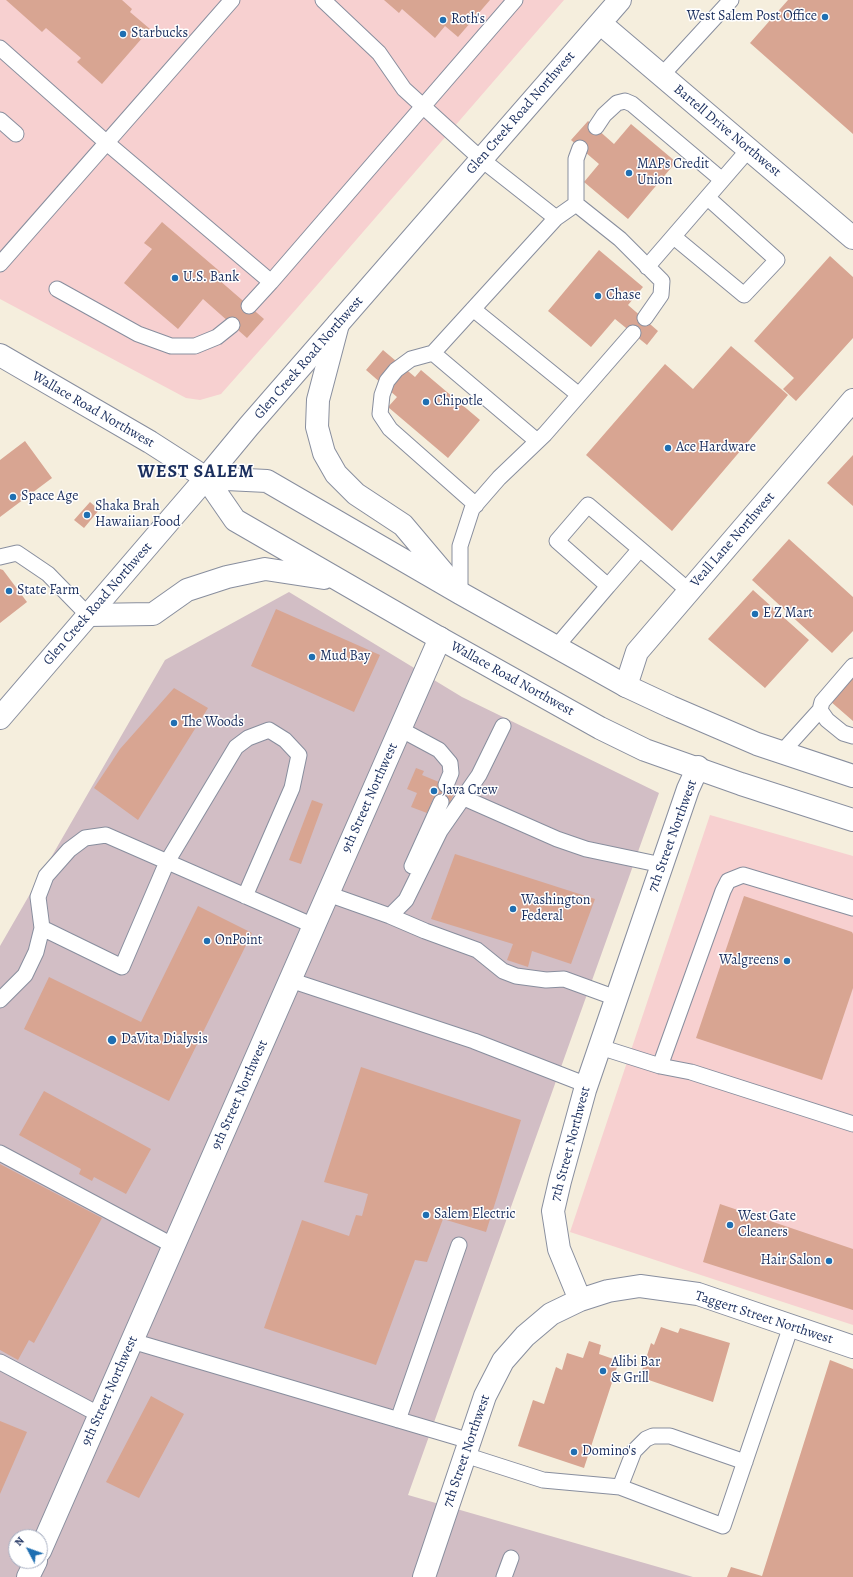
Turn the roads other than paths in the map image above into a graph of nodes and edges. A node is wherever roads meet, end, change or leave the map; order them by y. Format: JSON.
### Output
{"nodes":[{"id":1,"x":232,"y":0,"type":"edge"},
{"id":2,"x":323,"y":0,"type":"edge"},
{"id":3,"x":515,"y":0,"type":"edge"},
{"id":4,"x":620,"y":0,"type":"edge"},
{"id":5,"x":730,"y":0,"type":"edge"},
{"id":6,"x":600,"y":23,"type":"junction"},
{"id":7,"x":0,"y":48,"type":"edge"},
{"id":8,"x":662,"y":75,"type":"junction"},
{"id":9,"x":423,"y":106,"type":"junction"},
{"id":10,"x":0,"y":120,"type":"edge"},
{"id":11,"x":596,"y":127,"type":"dead end"},
{"id":12,"x":16,"y":134,"type":"dead end"},
{"id":13,"x":107,"y":143,"type":"junction"},
{"id":14,"x":580,"y":148,"type":"dead end"},
{"id":15,"x":749,"y":150,"type":"junction"},
{"id":16,"x":481,"y":159,"type":"junction"},
{"id":17,"x":722,"y":180,"type":"junction"},
{"id":18,"x":708,"y":198,"type":"junction"},
{"id":19,"x":576,"y":204,"type":"junction"},
{"id":20,"x":556,"y":218,"type":"junction"},
{"id":21,"x":674,"y":237,"type":"junction"},
{"id":22,"x":853,"y":238,"type":"edge"},
{"id":23,"x":0,"y":264,"type":"edge"},
{"id":24,"x":647,"y":267,"type":"junction"},
{"id":25,"x":271,"y":282,"type":"junction"},
{"id":26,"x":57,"y":289,"type":"dead end"},
{"id":27,"x":249,"y":306,"type":"dead end"},
{"id":28,"x":473,"y":308,"type":"junction"},
{"id":29,"x":645,"y":318,"type":"dead end"},
{"id":30,"x":338,"y":324,"type":"junction"},
{"id":31,"x":232,"y":325,"type":"dead end"},
{"id":32,"x":633,"y":333,"type":"dead end"},
{"id":33,"x":433,"y":353,"type":"junction"},
{"id":34,"x":0,"y":355,"type":"edge"},
{"id":35,"x":579,"y":395,"type":"junction"},
{"id":36,"x":853,"y":400,"type":"edge"},
{"id":37,"x":537,"y":441,"type":"junction"},
{"id":38,"x":206,"y":478,"type":"junction"},
{"id":39,"x":476,"y":505,"type":"junction"},
{"id":40,"x":640,"y":549,"type":"junction"},
{"id":41,"x":0,"y":558,"type":"edge"},
{"id":42,"x":340,"y":582,"type":"junction"},
{"id":43,"x":608,"y":586,"type":"junction"},
{"id":44,"x":689,"y":591,"type":"junction"},
{"id":45,"x":460,"y":593,"type":"junction"},
{"id":46,"x":88,"y":615,"type":"junction"},
{"id":47,"x":440,"y":638,"type":"junction"},
{"id":48,"x":556,"y":647,"type":"junction"},
{"id":49,"x":853,"y":666,"type":"edge"},
{"id":50,"x":626,"y":686,"type":"junction"},
{"id":51,"x":820,"y":710,"type":"junction"},
{"id":52,"x":0,"y":718,"type":"edge"},
{"id":53,"x":503,"y":726,"type":"dead end"},
{"id":54,"x":400,"y":729,"type":"junction"},
{"id":55,"x":853,"y":736,"type":"edge"},
{"id":56,"x":782,"y":752,"type":"junction"},
{"id":57,"x":698,"y":767,"type":"junction"},
{"id":58,"x":853,"y":776,"type":"edge"},
{"id":59,"x":446,"y":785,"type":"dead end"},
{"id":60,"x":464,"y":798,"type":"junction"},
{"id":61,"x":441,"y":802,"type":"dead end"},
{"id":62,"x":853,"y":820,"type":"edge"},
{"id":63,"x":168,"y":862,"type":"junction"},
{"id":64,"x":662,"y":865,"type":"junction"},
{"id":65,"x":328,"y":894,"type":"junction"},
{"id":66,"x":245,"y":896,"type":"junction"},
{"id":67,"x":853,"y":908,"type":"edge"},
{"id":68,"x":390,"y":916,"type":"junction"},
{"id":69,"x":314,"y":926,"type":"junction"},
{"id":70,"x":42,"y":928,"type":"junction"},
{"id":71,"x":290,"y":980,"type":"junction"},
{"id":72,"x":616,"y":998,"type":"junction"},
{"id":73,"x":0,"y":1000,"type":"edge"},
{"id":74,"x":600,"y":1047,"type":"junction"},
{"id":75,"x":660,"y":1066,"type":"junction"},
{"id":76,"x":587,"y":1085,"type":"junction"},
{"id":77,"x":853,"y":1124,"type":"edge"},
{"id":78,"x":0,"y":1153,"type":"edge"},
{"id":79,"x":459,"y":1245,"type":"dead end"},
{"id":80,"x":174,"y":1246,"type":"junction"},
{"id":81,"x":580,"y":1300,"type":"junction"},
{"id":82,"x":791,"y":1326,"type":"junction"},
{"id":83,"x":132,"y":1341,"type":"junction"},
{"id":84,"x":853,"y":1347,"type":"edge"},
{"id":85,"x":0,"y":1362,"type":"edge"},
{"id":86,"x":100,"y":1415,"type":"junction"},
{"id":87,"x":398,"y":1420,"type":"junction"},
{"id":88,"x":467,"y":1448,"type":"junction"},
{"id":89,"x":746,"y":1462,"type":"junction"},
{"id":90,"x":620,"y":1487,"type":"junction"},
{"id":91,"x":48,"y":1533,"type":"edge"},
{"id":92,"x":511,"y":1558,"type":"dead end"},
{"id":93,"x":424,"y":1577,"type":"edge"},
{"id":94,"x":504,"y":1577,"type":"edge"}],
"edges":[{"from":1,"to":13,"type":"lane"},
{"from":2,"to":9,"type":"lane"},
{"from":3,"to":9,"type":"lane"},
{"from":4,"to":6,"type":"street","name":"Glen Creek Road Northwest"},
{"from":5,"to":8,"type":"lane"},
{"from":6,"to":8,"type":"street","name":"Bartell Drive Northwest"},
{"from":6,"to":16,"type":"street","name":"Glen Creek Road Northwest"},
{"from":7,"to":13,"type":"lane"},
{"from":8,"to":15,"type":"street","name":"Bartell Drive Northwest"},
{"from":9,"to":16,"type":"lane"},
{"from":9,"to":25,"type":"lane"},
{"from":10,"to":12,"type":"lane"},
{"from":11,"to":17,"type":"lane"},
{"from":13,"to":23,"type":"lane"},
{"from":13,"to":25,"type":"lane"},
{"from":14,"to":19,"type":"lane"},
{"from":15,"to":17,"type":"lane"},
{"from":15,"to":22,"type":"street","name":"Bartell Drive Northwest"},
{"from":16,"to":20,"type":"lane"},
{"from":16,"to":30,"type":"street","name":"Glen Creek Road Northwest"},
{"from":17,"to":18,"type":"lane"},
{"from":18,"to":21,"type":"lane"},
{"from":18,"to":21,"type":"lane"},
{"from":19,"to":20,"type":"lane"},
{"from":19,"to":24,"type":"lane"},
{"from":20,"to":28,"type":"lane"},
{"from":21,"to":24,"type":"lane"},
{"from":24,"to":29,"type":"lane"},
{"from":25,"to":27,"type":"lane"},
{"from":26,"to":31,"type":"lane"},
{"from":28,"to":33,"type":"lane"},
{"from":28,"to":35,"type":"lane"},
{"from":30,"to":38,"type":"street","name":"Glen Creek Road Northwest"},
{"from":30,"to":45,"type":"street"},
{"from":32,"to":35,"type":"lane"},
{"from":33,"to":37,"type":"lane"},
{"from":33,"to":39,"type":"lane"},
{"from":34,"to":38,"type":"street","name":"Wallace Road Northwest"},
{"from":35,"to":37,"type":"lane"},
{"from":36,"to":44,"type":"street","name":"Veall Lane Northwest"},
{"from":37,"to":39,"type":"lane"},
{"from":38,"to":42,"type":"street","name":"Wallace Road Northwest"},
{"from":38,"to":45,"type":"street","name":"Wallace Road Northwest"},
{"from":38,"to":46,"type":"street","name":"Glen Creek Road Northwest"},
{"from":39,"to":45,"type":"lane"},
{"from":40,"to":43,"type":"lane"},
{"from":40,"to":43,"type":"lane"},
{"from":40,"to":44,"type":"lane"},
{"from":41,"to":46,"type":"lane"},
{"from":42,"to":46,"type":"street"},
{"from":42,"to":47,"type":"street","name":"Wallace Road Northwest"},
{"from":43,"to":48,"type":"lane"},
{"from":44,"to":50,"type":"street","name":"Veall Lane Northwest"},
{"from":45,"to":48,"type":"street","name":"Wallace Road Northwest"},
{"from":46,"to":52,"type":"street","name":"Glen Creek Road Northwest"},
{"from":47,"to":54,"type":"street","name":"9th Street Northwest"},
{"from":47,"to":57,"type":"street","name":"Wallace Road Northwest"},
{"from":48,"to":50,"type":"street","name":"Wallace Road Northwest"},
{"from":49,"to":51,"type":"lane"},
{"from":50,"to":56,"type":"street","name":"Wallace Road Northwest"},
{"from":51,"to":55,"type":"lane"},
{"from":51,"to":56,"type":"lane"},
{"from":53,"to":60,"type":"lane"},
{"from":54,"to":59,"type":"lane"},
{"from":54,"to":65,"type":"street","name":"9th Street Northwest"},
{"from":56,"to":58,"type":"street","name":"Wallace Road Northwest"},
{"from":57,"to":62,"type":"street","name":"Wallace Road Northwest"},
{"from":57,"to":64,"type":"street","name":"7th Street Northwest"},
{"from":60,"to":64,"type":"lane"},
{"from":60,"to":68,"type":"lane"},
{"from":61,"to":68,"type":"lane"},
{"from":63,"to":66,"type":"lane"},
{"from":63,"to":66,"type":"lane"},
{"from":63,"to":70,"type":"lane"},
{"from":63,"to":70,"type":"lane"},
{"from":64,"to":72,"type":"street","name":"7th Street Northwest"},
{"from":65,"to":68,"type":"lane"},
{"from":65,"to":69,"type":"street","name":"9th Street Northwest"},
{"from":66,"to":69,"type":"lane"},
{"from":67,"to":75,"type":"lane"},
{"from":68,"to":72,"type":"lane"},
{"from":69,"to":71,"type":"street","name":"9th Street Northwest"},
{"from":70,"to":73,"type":"lane"},
{"from":71,"to":76,"type":"lane"},
{"from":71,"to":80,"type":"street","name":"9th Street Northwest"},
{"from":72,"to":74,"type":"street","name":"7th Street Northwest"},
{"from":74,"to":75,"type":"lane"},
{"from":74,"to":76,"type":"street","name":"7th Street Northwest"},
{"from":75,"to":77,"type":"lane"},
{"from":76,"to":81,"type":"street","name":"7th Street Northwest"},
{"from":78,"to":80,"type":"lane"},
{"from":79,"to":87,"type":"lane"},
{"from":80,"to":83,"type":"street","name":"9th Street Northwest"},
{"from":81,"to":82,"type":"street","name":"Taggert Street Northwest"},
{"from":81,"to":88,"type":"street","name":"7th Street Northwest"},
{"from":82,"to":84,"type":"street","name":"Taggert Street Northwest"},
{"from":82,"to":89,"type":"lane"},
{"from":83,"to":86,"type":"street","name":"9th Street Northwest"},
{"from":83,"to":87,"type":"lane"},
{"from":85,"to":86,"type":"lane"},
{"from":86,"to":91,"type":"street","name":"9th Street Northwest"},
{"from":87,"to":88,"type":"lane"},
{"from":88,"to":90,"type":"lane"},
{"from":88,"to":93,"type":"street","name":"7th Street Northwest"},
{"from":89,"to":90,"type":"lane"},
{"from":89,"to":90,"type":"lane"},
{"from":92,"to":94,"type":"lane"}]}
